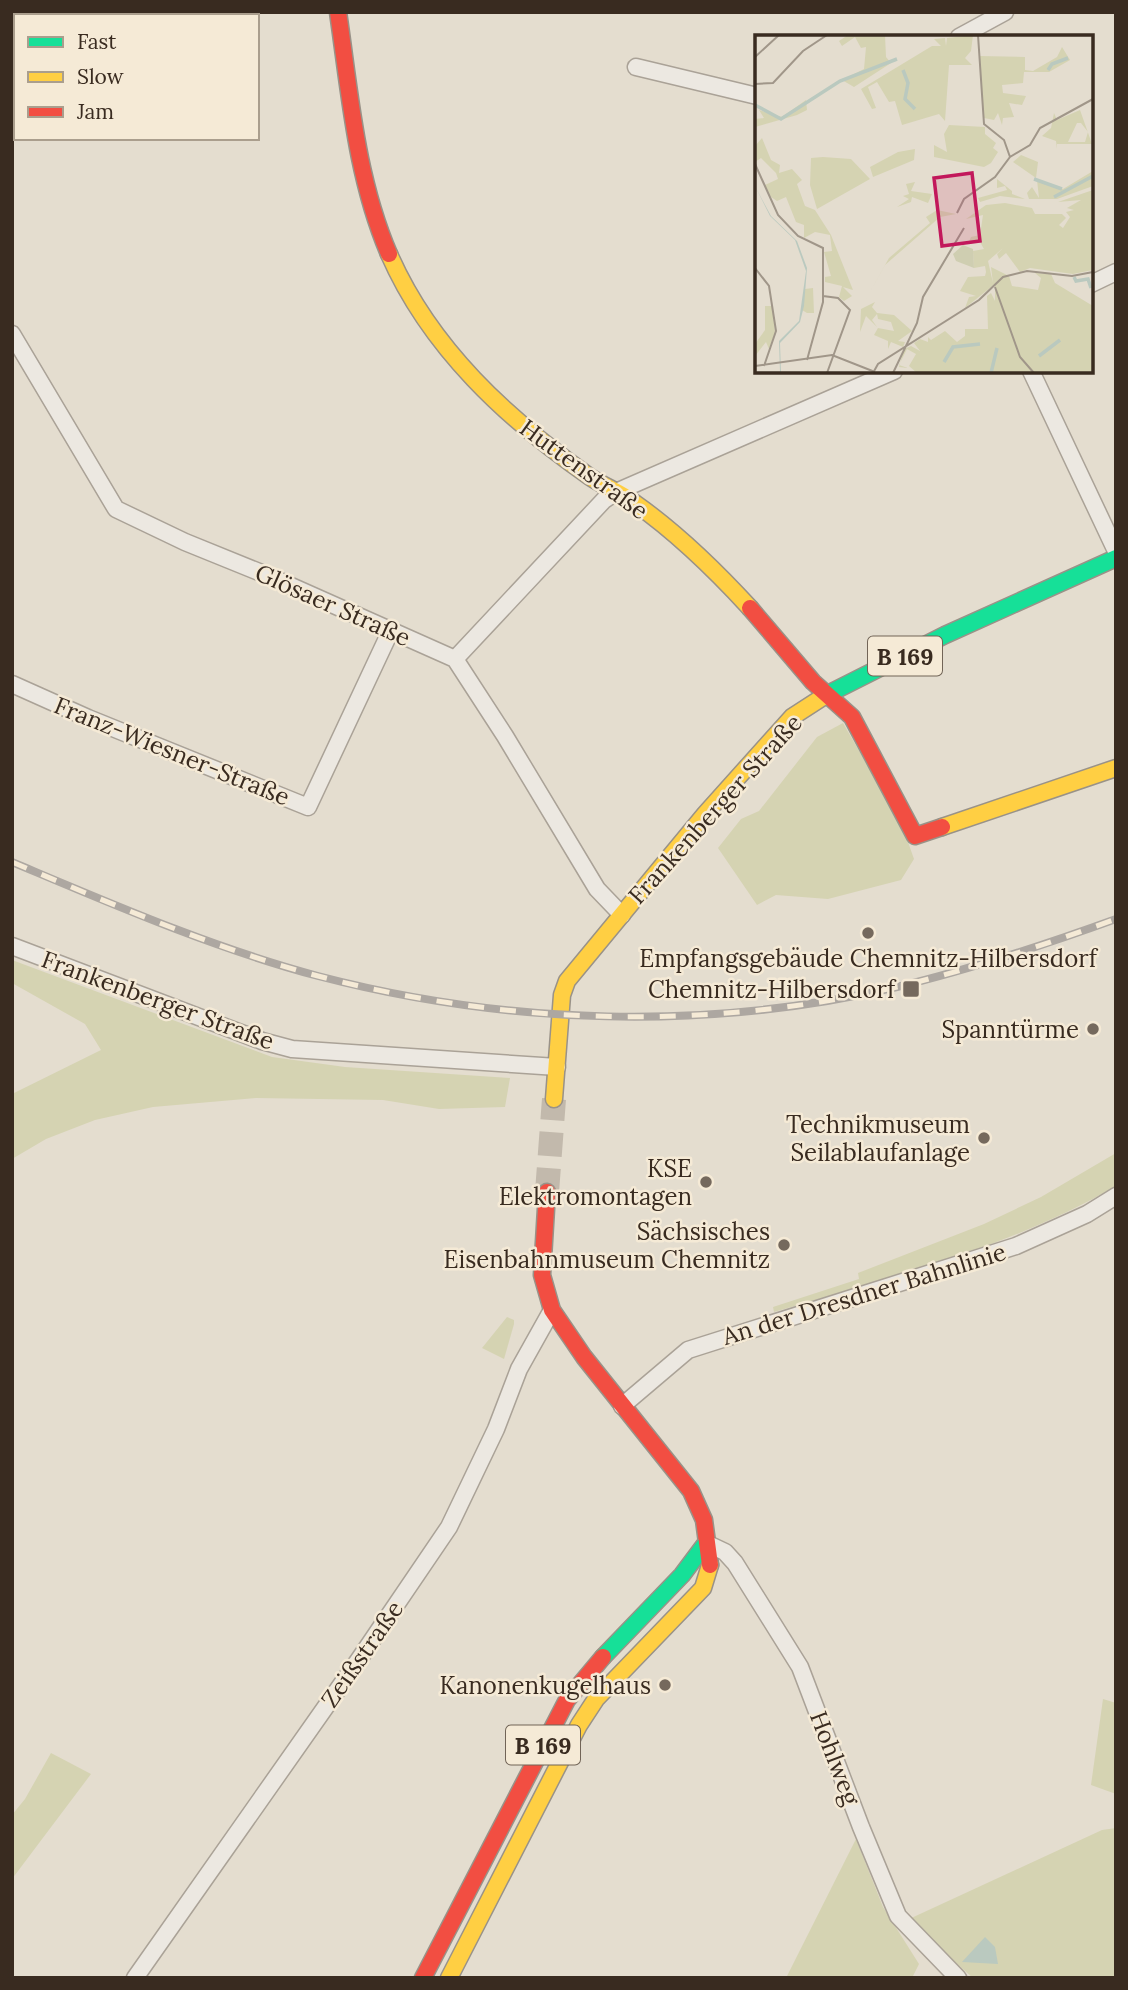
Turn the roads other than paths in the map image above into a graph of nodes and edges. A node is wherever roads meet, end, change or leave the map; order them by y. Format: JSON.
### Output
{"nodes":[{"id":1,"x":338,"y":12,"type":"edge"},
{"id":2,"x":1005,"y":12,"type":"edge"},
{"id":3,"x":963,"y":35,"type":"edge"},
{"id":4,"x":636,"y":67,"type":"dead end"},
{"id":5,"x":755,"y":96,"type":"edge"},
{"id":6,"x":1116,"y":272,"type":"edge"},
{"id":7,"x":1093,"y":283,"type":"edge"},
{"id":8,"x":12,"y":334,"type":"edge"},
{"id":9,"x":889,"y":373,"type":"edge"},
{"id":10,"x":1032,"y":373,"type":"edge"},
{"id":11,"x":616,"y":492,"type":"junction"},
{"id":12,"x":1116,"y":551,"type":"edge"},
{"id":13,"x":1116,"y":558,"type":"edge"},
{"id":14,"x":391,"y":630,"type":"junction"},
{"id":15,"x":455,"y":659,"type":"junction"},
{"id":16,"x":12,"y":684,"type":"edge"},
{"id":17,"x":828,"y":694,"type":"junction"},
{"id":18,"x":1116,"y":768,"type":"edge"},
{"id":19,"x":621,"y":915,"type":"junction"},
{"id":20,"x":12,"y":946,"type":"edge"},
{"id":21,"x":557,"y":1067,"type":"junction"},
{"id":22,"x":555,"y":1099,"type":"tunnel mouth"},
{"id":23,"x":547,"y":1192,"type":"tunnel mouth"},
{"id":24,"x":1116,"y":1196,"type":"edge"},
{"id":25,"x":552,"y":1310,"type":"junction"},
{"id":26,"x":622,"y":1406,"type":"junction"},
{"id":27,"x":706,"y":1543,"type":"junction"},
{"id":28,"x":135,"y":1978,"type":"edge"},
{"id":29,"x":423,"y":1978,"type":"edge"},
{"id":30,"x":449,"y":1978,"type":"edge"},
{"id":31,"x":958,"y":1978,"type":"edge"}],
"edges":[{"from":1,"to":11,"type":"main road","name":"Huttenstraße"},
{"from":2,"to":3,"type":"street"},
{"from":4,"to":5,"type":"street"},
{"from":6,"to":7,"type":"street"},
{"from":8,"to":14,"type":"street","name":"Glösaer Straße"},
{"from":9,"to":11,"type":"street"},
{"from":10,"to":12,"type":"street"},
{"from":11,"to":15,"type":"street"},
{"from":11,"to":17,"type":"main road","name":"Huttenstraße"},
{"from":13,"to":17,"type":"main road","name":"Frankenberger Straße","number":"B 169"},
{"from":14,"to":15,"type":"street","name":"Glösaer Straße"},
{"from":14,"to":16,"type":"street","name":"Franz-Wiesner-Straße"},
{"from":15,"to":19,"type":"street"},
{"from":17,"to":18,"type":"main road","name":"Huttenstraße"},
{"from":17,"to":19,"type":"main road","name":"Frankenberger Straße","number":"B 169"},
{"from":19,"to":21,"type":"main road","name":"Frankenberger Straße","number":"B 169"},
{"from":20,"to":21,"type":"street","name":"Frankenberger Straße"},
{"from":21,"to":22,"type":"main road","name":"Frankenberger Straße","number":"B 169"},
{"from":23,"to":25,"type":"main road","number":"B 169"},
{"from":24,"to":26,"type":"street","name":"An der Dresdner Bahnlinie"},
{"from":25,"to":26,"type":"main road","number":"B 169"},
{"from":25,"to":28,"type":"street","name":"Zeißstraße"},
{"from":26,"to":27,"type":"main road","number":"B 169"},
{"from":27,"to":29,"type":"main road","number":"B 169"},
{"from":27,"to":30,"type":"main road","number":"B 169"},
{"from":27,"to":31,"type":"street","name":"Hohlweg"}]}
